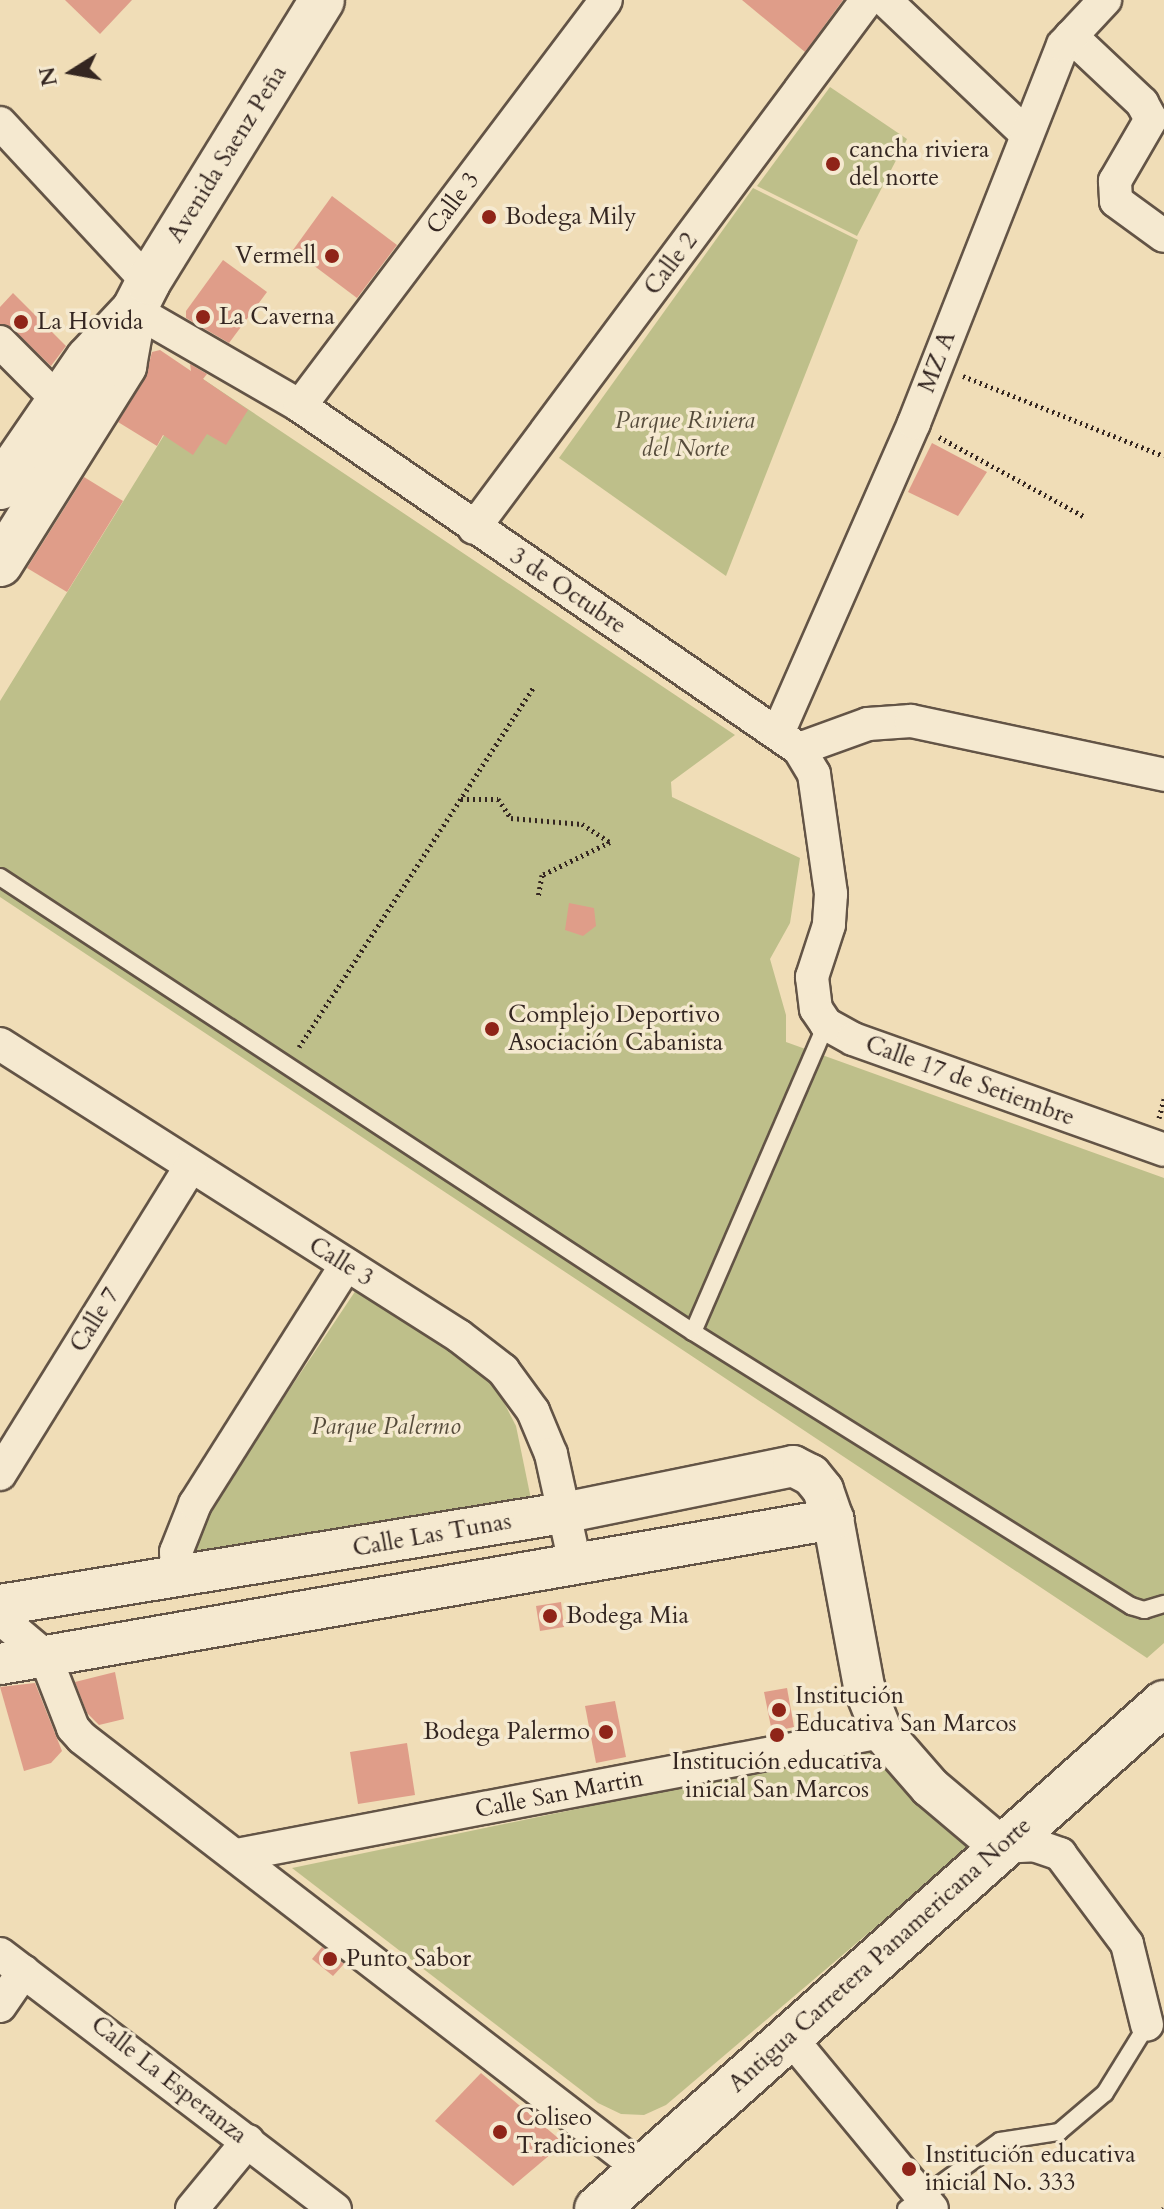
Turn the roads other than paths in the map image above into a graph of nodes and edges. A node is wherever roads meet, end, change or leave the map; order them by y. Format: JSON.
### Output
{"nodes":[{"id":1,"x":322,"y":0,"type":"edge"},
{"id":2,"x":606,"y":0,"type":"edge"},
{"id":3,"x":867,"y":0,"type":"edge"},
{"id":4,"x":885,"y":0,"type":"edge"},
{"id":5,"x":1105,"y":0,"type":"edge"},
{"id":6,"x":1071,"y":36,"type":"junction"},
{"id":7,"x":0,"y":123,"type":"edge"},
{"id":8,"x":1025,"y":133,"type":"junction"},
{"id":9,"x":1164,"y":236,"type":"edge"},
{"id":10,"x":141,"y":296,"type":"junction"},
{"id":11,"x":0,"y":342,"type":"edge"},
{"id":12,"x":59,"y":401,"type":"junction"},
{"id":13,"x":300,"y":406,"type":"junction"},
{"id":14,"x":0,"y":487,"type":"edge"},
{"id":15,"x":474,"y":528,"type":"junction"},
{"id":16,"x":0,"y":564,"type":"edge"},
{"id":17,"x":788,"y":741,"type":"junction"},
{"id":18,"x":1164,"y":775,"type":"edge"},
{"id":19,"x":0,"y":877,"type":"edge"},
{"id":20,"x":826,"y":1024,"type":"junction"},
{"id":21,"x":0,"y":1044,"type":"edge"},
{"id":22,"x":1164,"y":1150,"type":"edge"},
{"id":23,"x":191,"y":1166,"type":"junction"},
{"id":24,"x":346,"y":1265,"type":"junction"},
{"id":25,"x":693,"y":1332,"type":"junction"},
{"id":26,"x":0,"y":1474,"type":"edge"},
{"id":27,"x":563,"y":1513,"type":"junction"},
{"id":28,"x":833,"y":1519,"type":"junction"},
{"id":29,"x":575,"y":1563,"type":"junction"},
{"id":30,"x":177,"y":1578,"type":"junction"},
{"id":31,"x":1164,"y":1604,"type":"edge"},
{"id":32,"x":0,"y":1605,"type":"edge"},
{"id":33,"x":0,"y":1618,"type":"edge"},
{"id":34,"x":45,"y":1656,"type":"junction"},
{"id":35,"x":0,"y":1664,"type":"edge"},
{"id":36,"x":1164,"y":1703,"type":"edge"},
{"id":37,"x":882,"y":1732,"type":"junction"},
{"id":38,"x":1001,"y":1847,"type":"junction"},
{"id":39,"x":237,"y":1855,"type":"junction"},
{"id":40,"x":12,"y":1962,"type":"edge"},
{"id":41,"x":0,"y":2006,"type":"edge"},
{"id":42,"x":1147,"y":2025,"type":"joint"},
{"id":43,"x":789,"y":2036,"type":"junction"},
{"id":44,"x":248,"y":2141,"type":"junction"},
{"id":45,"x":640,"y":2168,"type":"junction"},
{"id":46,"x":920,"y":2205,"type":"edge"},
{"id":47,"x":192,"y":2209,"type":"edge"},
{"id":48,"x":335,"y":2209,"type":"edge"},
{"id":49,"x":597,"y":2209,"type":"edge"}],
"edges":[{"from":1,"to":10,"type":"main road","name":"Avenida Saenz Peña"},
{"from":2,"to":13,"type":"street","name":"Calle 3"},
{"from":3,"to":15,"type":"street","name":"Calle 2"},
{"from":4,"to":8,"type":"street"},
{"from":5,"to":6,"type":"street","name":"MZ A"},
{"from":6,"to":8,"type":"street","name":"MZ A"},
{"from":6,"to":9,"type":"street"},
{"from":7,"to":10,"type":"street","name":"3 de Octubre"},
{"from":8,"to":17,"type":"street","name":"MZ A"},
{"from":10,"to":12,"type":"main road","name":"Avenida Saenz Peña"},
{"from":10,"to":13,"type":"street","name":"3 de Octubre"},
{"from":10,"to":16,"type":"main road","name":"Avenida Saenz Peña"},
{"from":11,"to":12,"type":"street"},
{"from":12,"to":14,"type":"main road","name":"Avenida Saenz Peña"},
{"from":13,"to":15,"type":"street","name":"3 de Octubre"},
{"from":15,"to":17,"type":"street","name":"3 de Octubre"},
{"from":17,"to":18,"type":"street"},
{"from":17,"to":20,"type":"street"},
{"from":19,"to":25,"type":"lane"},
{"from":20,"to":22,"type":"street","name":"Calle 17 de Setiembre"},
{"from":20,"to":25,"type":"lane"},
{"from":21,"to":23,"type":"street","name":"Calle 3"},
{"from":23,"to":24,"type":"street","name":"Calle 3"},
{"from":23,"to":26,"type":"street","name":"Calle 7"},
{"from":24,"to":27,"type":"street","name":"Calle 3"},
{"from":24,"to":30,"type":"street"},
{"from":25,"to":31,"type":"lane"},
{"from":27,"to":28,"type":"street","name":"Calle Las Tunas"},
{"from":27,"to":29,"type":"street","name":"Calle 3"},
{"from":27,"to":30,"type":"street","name":"Calle Las Tunas"},
{"from":28,"to":29,"type":"street"},
{"from":28,"to":37,"type":"street","name":"Calle Las Tunas"},
{"from":29,"to":34,"type":"street"},
{"from":30,"to":32,"type":"street","name":"Calle Las Tunas"},
{"from":33,"to":34,"type":"street"},
{"from":34,"to":35,"type":"street"},
{"from":34,"to":39,"type":"street"},
{"from":36,"to":38,"type":"main road","name":"Antigua Carretera Panamericana Norte"},
{"from":37,"to":38,"type":"street","name":"Calle Las Tunas"},
{"from":37,"to":39,"type":"street","name":"Calle San Martin"},
{"from":38,"to":42,"type":"street"},
{"from":38,"to":43,"type":"main road","name":"Antigua Carretera Panamericana Norte"},
{"from":39,"to":45,"type":"street"},
{"from":40,"to":41,"type":"street"},
{"from":40,"to":44,"type":"street","name":"Calle La Esperanza"},
{"from":42,"to":46,"type":"lane"},
{"from":43,"to":45,"type":"main road","name":"Antigua Carretera Panamericana Norte"},
{"from":43,"to":46,"type":"street"},
{"from":44,"to":47,"type":"street"},
{"from":44,"to":48,"type":"street","name":"Calle La Esperanza"},
{"from":45,"to":49,"type":"main road","name":"Antigua Carretera Panamericana Norte"}]}
